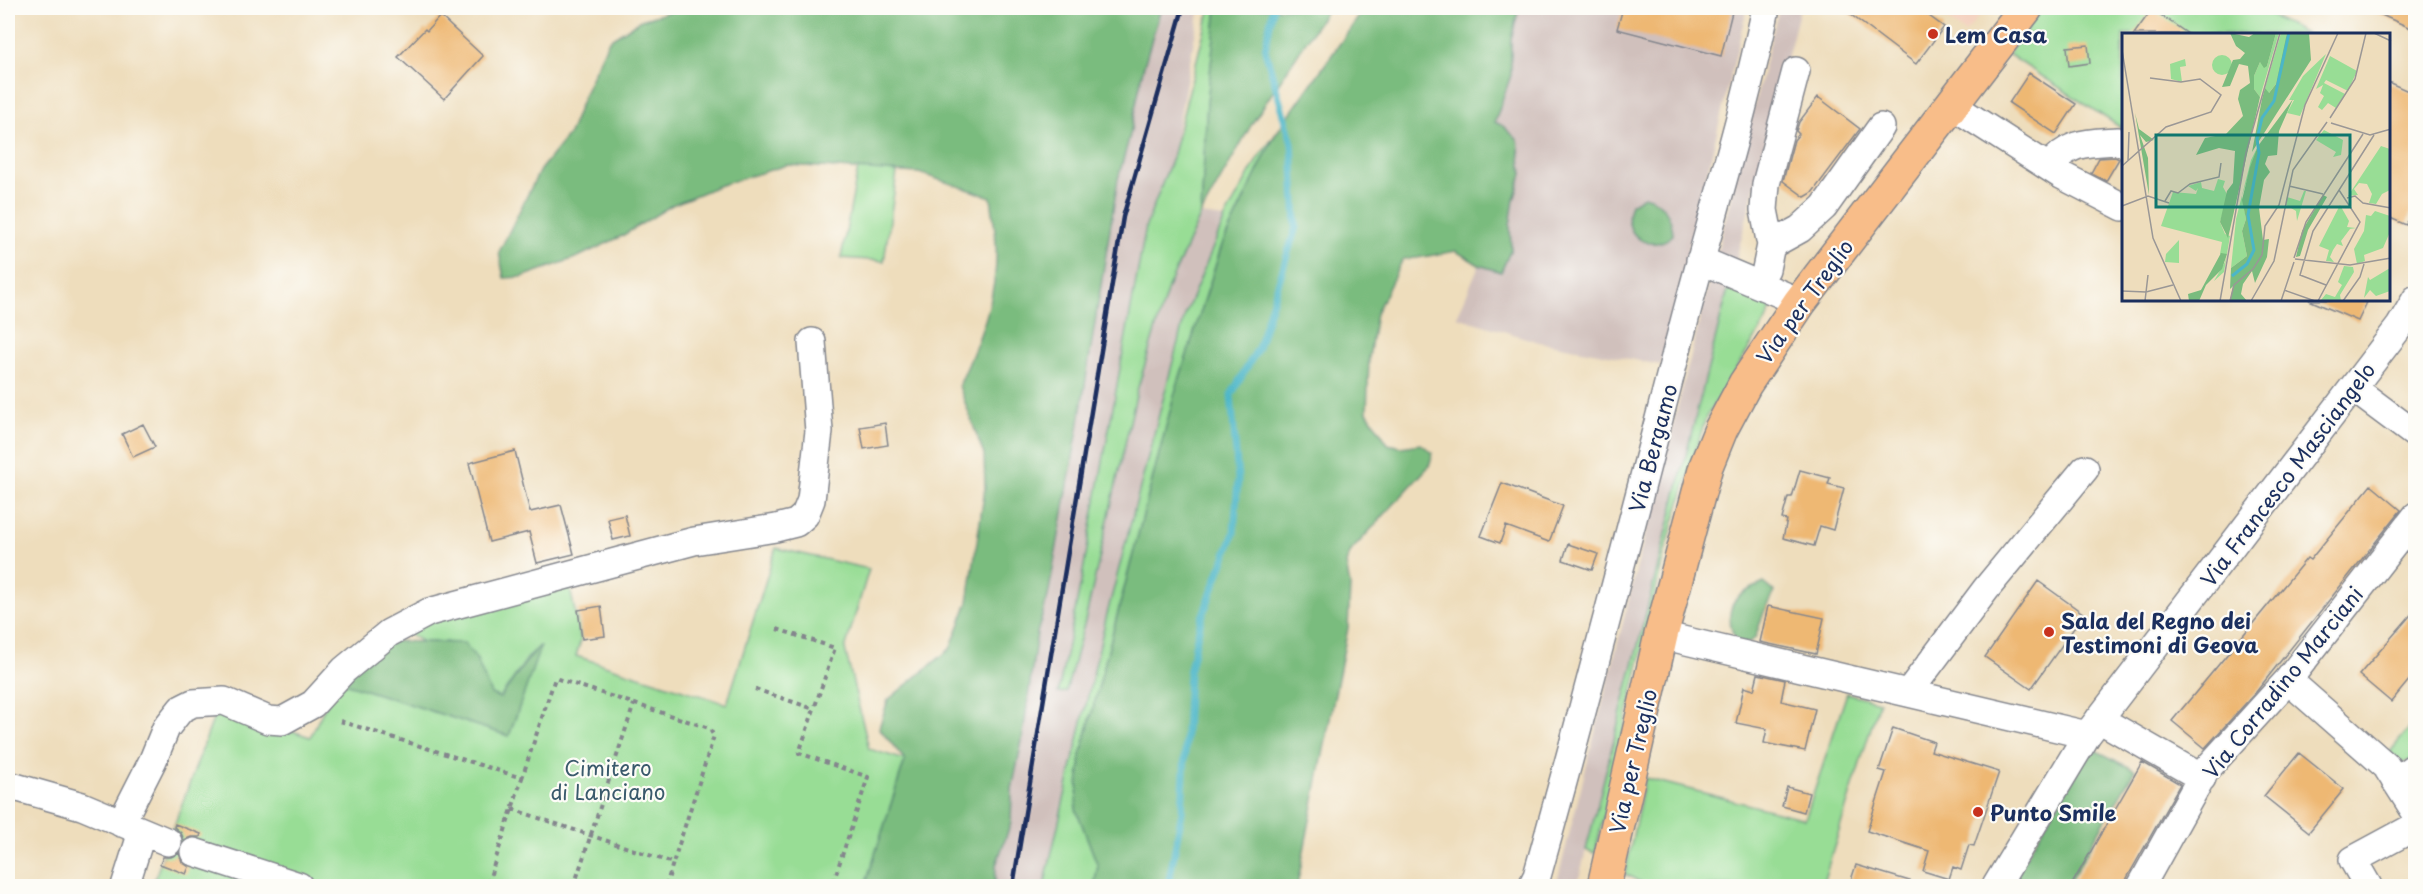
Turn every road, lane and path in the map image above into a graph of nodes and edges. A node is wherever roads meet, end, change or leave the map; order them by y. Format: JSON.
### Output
{"nodes":[{"id":1,"x":1766,"y":8,"type":"edge"},
{"id":2,"x":2026,"y":8,"type":"edge"},
{"id":3,"x":1796,"y":71,"type":"dead end"},
{"id":4,"x":1950,"y":104,"type":"junction"},
{"id":5,"x":1881,"y":127,"type":"dead end"},
{"id":6,"x":2122,"y":143,"type":"edge"},
{"id":7,"x":2049,"y":167,"type":"junction"},
{"id":8,"x":2122,"y":206,"type":"edge"},
{"id":9,"x":1701,"y":260,"type":"junction"},
{"id":10,"x":2415,"y":299,"type":"edge"},
{"id":11,"x":1800,"y":302,"type":"junction"},
{"id":12,"x":812,"y":342,"type":"dead end"},
{"id":13,"x":2353,"y":388,"type":"junction"},
{"id":14,"x":2415,"y":435,"type":"edge"},
{"id":15,"x":2085,"y":469,"type":"dead end"},
{"id":16,"x":2415,"y":516,"type":"edge"},
{"id":17,"x":777,"y":629,"type":"dead end"},
{"id":18,"x":1661,"y":635,"type":"junction"},
{"id":19,"x":2288,"y":680,"type":"junction"},
{"id":20,"x":755,"y":689,"type":"dead end"},
{"id":21,"x":1908,"y":693,"type":"junction"},
{"id":22,"x":634,"y":704,"type":"junction"},
{"id":23,"x":814,"y":710,"type":"junction"},
{"id":24,"x":340,"y":721,"type":"dead end"},
{"id":25,"x":2093,"y":727,"type":"junction"},
{"id":26,"x":2405,"y":774,"type":"edge"},
{"id":27,"x":522,"y":778,"type":"junction"},
{"id":28,"x":2202,"y":778,"type":"junction"},
{"id":29,"x":8,"y":785,"type":"edge"},
{"id":30,"x":513,"y":809,"type":"junction"},
{"id":31,"x":2415,"y":813,"type":"edge"},
{"id":32,"x":2415,"y":826,"type":"edge"},
{"id":33,"x":132,"y":827,"type":"junction"},
{"id":34,"x":591,"y":835,"type":"junction"},
{"id":35,"x":168,"y":842,"type":"dead end"},
{"id":36,"x":194,"y":852,"type":"dead end"},
{"id":37,"x":673,"y":863,"type":"junction"},
{"id":38,"x":125,"y":886,"type":"edge"},
{"id":39,"x":299,"y":886,"type":"edge"},
{"id":40,"x":487,"y":886,"type":"edge"},
{"id":41,"x":574,"y":886,"type":"edge"},
{"id":42,"x":666,"y":886,"type":"edge"},
{"id":43,"x":832,"y":886,"type":"edge"},
{"id":44,"x":1532,"y":886,"type":"edge"},
{"id":45,"x":1604,"y":886,"type":"edge"},
{"id":46,"x":1996,"y":886,"type":"edge"},
{"id":47,"x":2141,"y":886,"type":"edge"},
{"id":48,"x":2368,"y":886,"type":"edge"}],
"edges":[{"from":1,"to":9,"type":"street","name":"Via Bergamo"},
{"from":2,"to":4,"type":"main road","name":"Via per Treglio"},
{"from":3,"to":5,"type":"street"},
{"from":4,"to":7,"type":"street"},
{"from":4,"to":11,"type":"main road","name":"Via per Treglio"},
{"from":6,"to":7,"type":"street"},
{"from":7,"to":8,"type":"street"},
{"from":9,"to":11,"type":"street"},
{"from":9,"to":44,"type":"street","name":"Via Bergamo"},
{"from":10,"to":13,"type":"street","name":"Via Francesco Masciangelo"},
{"from":11,"to":18,"type":"main road","name":"Via per Treglio"},
{"from":12,"to":33,"type":"street"},
{"from":13,"to":14,"type":"street"},
{"from":13,"to":25,"type":"street","name":"Via Francesco Masciangelo"},
{"from":15,"to":21,"type":"street"},
{"from":16,"to":19,"type":"street","name":"Via Corradino Marciani"},
{"from":17,"to":23,"type":"path"},
{"from":18,"to":21,"type":"street"},
{"from":18,"to":45,"type":"main road","name":"Via per Treglio"},
{"from":19,"to":26,"type":"street"},
{"from":19,"to":28,"type":"street","name":"Via Corradino Marciani"},
{"from":20,"to":23,"type":"path"},
{"from":21,"to":25,"type":"street"},
{"from":22,"to":27,"type":"path"},
{"from":22,"to":34,"type":"path"},
{"from":22,"to":37,"type":"path"},
{"from":23,"to":43,"type":"path"},
{"from":24,"to":27,"type":"path"},
{"from":25,"to":28,"type":"street"},
{"from":25,"to":46,"type":"street","name":"Via Francesco Masciangelo"},
{"from":26,"to":31,"type":"street"},
{"from":27,"to":30,"type":"path"},
{"from":28,"to":47,"type":"street","name":"Via Corradino Marciani"},
{"from":29,"to":33,"type":"street"},
{"from":30,"to":34,"type":"path"},
{"from":30,"to":40,"type":"path"},
{"from":32,"to":48,"type":"street"},
{"from":33,"to":35,"type":"street"},
{"from":33,"to":38,"type":"street"},
{"from":34,"to":37,"type":"path"},
{"from":34,"to":41,"type":"path"},
{"from":36,"to":39,"type":"street"},
{"from":37,"to":42,"type":"path"}]}
